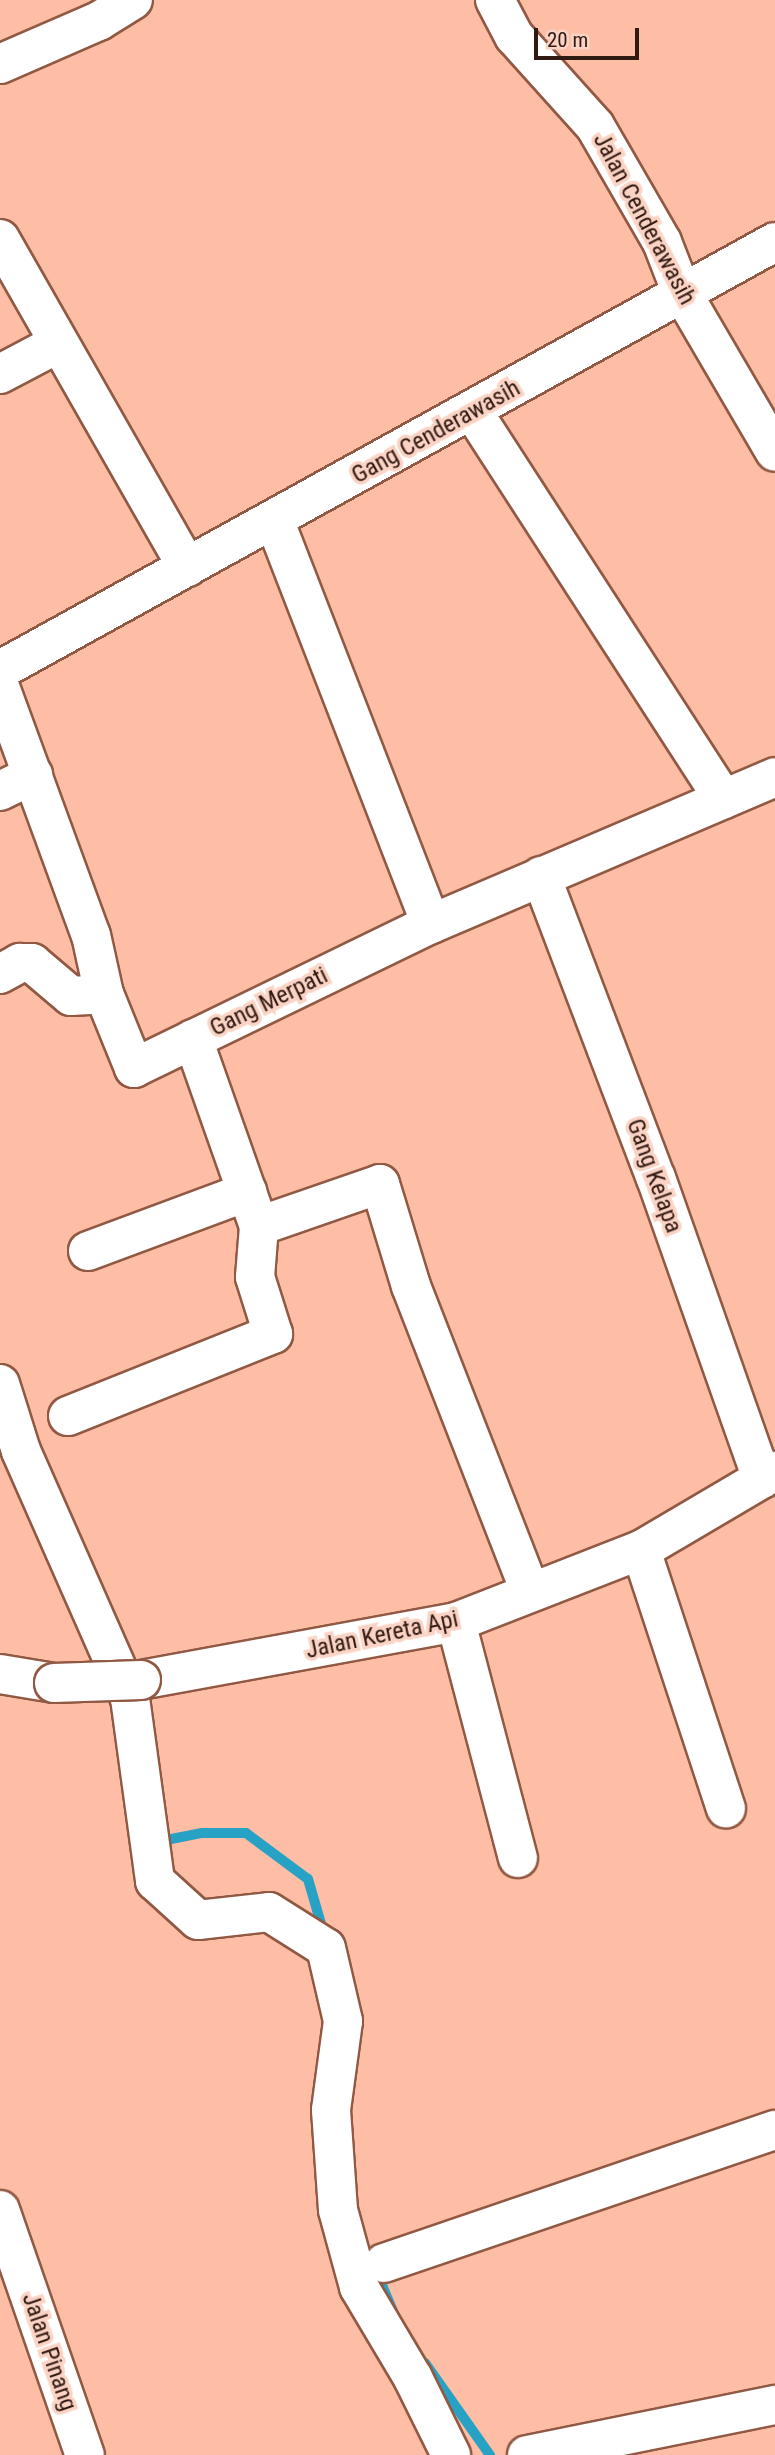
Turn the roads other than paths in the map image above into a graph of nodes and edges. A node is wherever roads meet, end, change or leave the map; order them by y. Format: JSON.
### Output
{"nodes":[{"id":1,"x":133,"y":0,"type":"edge"},
{"id":2,"x":495,"y":0,"type":"edge"},
{"id":3,"x":0,"y":64,"type":"edge"},
{"id":4,"x":775,"y":242,"type":"edge"},
{"id":5,"x":2,"y":249,"type":"edge"},
{"id":6,"x":681,"y":291,"type":"junction"},
{"id":7,"x":57,"y":344,"type":"junction"},
{"id":8,"x":0,"y":374,"type":"edge"},
{"id":9,"x":473,"y":412,"type":"junction"},
{"id":10,"x":775,"y":452,"type":"edge"},
{"id":11,"x":275,"y":522,"type":"junction"},
{"id":12,"x":187,"y":567,"type":"junction"},
{"id":13,"x":0,"y":670,"type":"edge"},
{"id":14,"x":0,"y":687,"type":"edge"},
{"id":15,"x":775,"y":777,"type":"edge"},
{"id":16,"x":16,"y":783,"type":"edge"},
{"id":17,"x":723,"y":799,"type":"junction"},
{"id":18,"x":541,"y":876,"type":"junction"},
{"id":19,"x":431,"y":923,"type":"junction"},
{"id":20,"x":0,"y":974,"type":"edge"},
{"id":21,"x":104,"y":994,"type":"junction"},
{"id":22,"x":193,"y":1039,"type":"junction"},
{"id":23,"x":253,"y":1209,"type":"junction"},
{"id":24,"x":88,"y":1251,"type":"dead end"},
{"id":25,"x":0,"y":1384,"type":"edge"},
{"id":26,"x":68,"y":1416,"type":"dead end"},
{"id":27,"x":769,"y":1475,"type":"edge"},
{"id":28,"x":641,"y":1550,"type":"junction"},
{"id":29,"x":530,"y":1592,"type":"junction"},
{"id":30,"x":456,"y":1622,"type":"junction"},
{"id":31,"x":0,"y":1674,"type":"edge"},
{"id":32,"x":726,"y":1808,"type":"dead end"},
{"id":33,"x":519,"y":1858,"type":"dead end"},
{"id":34,"x":775,"y":2130,"type":"edge"},
{"id":35,"x":0,"y":2210,"type":"edge"},
{"id":36,"x":384,"y":2263,"type":"dead end"},
{"id":37,"x":775,"y":2405,"type":"edge"},
{"id":38,"x":540,"y":2453,"type":"edge"},
{"id":39,"x":85,"y":2455,"type":"edge"},
{"id":40,"x":451,"y":2455,"type":"edge"}],
"edges":[{"from":1,"to":3,"type":"street"},
{"from":2,"to":6,"type":"street","name":"Jalan Cenderawasih"},
{"from":4,"to":6,"type":"street","name":"Gang Cenderawasih"},
{"from":5,"to":7,"type":"street"},
{"from":6,"to":9,"type":"street","name":"Gang Cenderawasih"},
{"from":6,"to":10,"type":"street","name":"Jalan Cenderawasih"},
{"from":7,"to":8,"type":"street"},
{"from":7,"to":12,"type":"street"},
{"from":9,"to":11,"type":"street","name":"Gang Cenderawasih"},
{"from":9,"to":17,"type":"street"},
{"from":11,"to":12,"type":"street","name":"Gang Cenderawasih"},
{"from":11,"to":19,"type":"street"},
{"from":12,"to":13,"type":"street","name":"Gang Cenderawasih"},
{"from":14,"to":16,"type":"street","name":"Gang Merpati"},
{"from":15,"to":17,"type":"street","name":"Gang Merpati"},
{"from":16,"to":21,"type":"street","name":"Gang Merpati"},
{"from":17,"to":18,"type":"street","name":"Gang Merpati"},
{"from":18,"to":19,"type":"street","name":"Gang Merpati"},
{"from":18,"to":27,"type":"street","name":"Gang Kelapa"},
{"from":19,"to":22,"type":"street","name":"Gang Merpati"},
{"from":20,"to":21,"type":"street"},
{"from":21,"to":22,"type":"street","name":"Gang Merpati"},
{"from":22,"to":23,"type":"street"},
{"from":23,"to":24,"type":"street"},
{"from":23,"to":26,"type":"street"},
{"from":23,"to":29,"type":"street"},
{"from":25,"to":40,"type":"street"},
{"from":27,"to":28,"type":"street","name":"Jalan Kereta Api"},
{"from":28,"to":29,"type":"street","name":"Jalan Kereta Api"},
{"from":28,"to":32,"type":"street"},
{"from":29,"to":30,"type":"street","name":"Jalan Kereta Api"},
{"from":30,"to":31,"type":"street","name":"Jalan Kereta Api","bridge":true},
{"from":30,"to":33,"type":"street"},
{"from":34,"to":36,"type":"street"},
{"from":35,"to":39,"type":"street","name":"Jalan Pinang"},
{"from":37,"to":38,"type":"street"}]}
